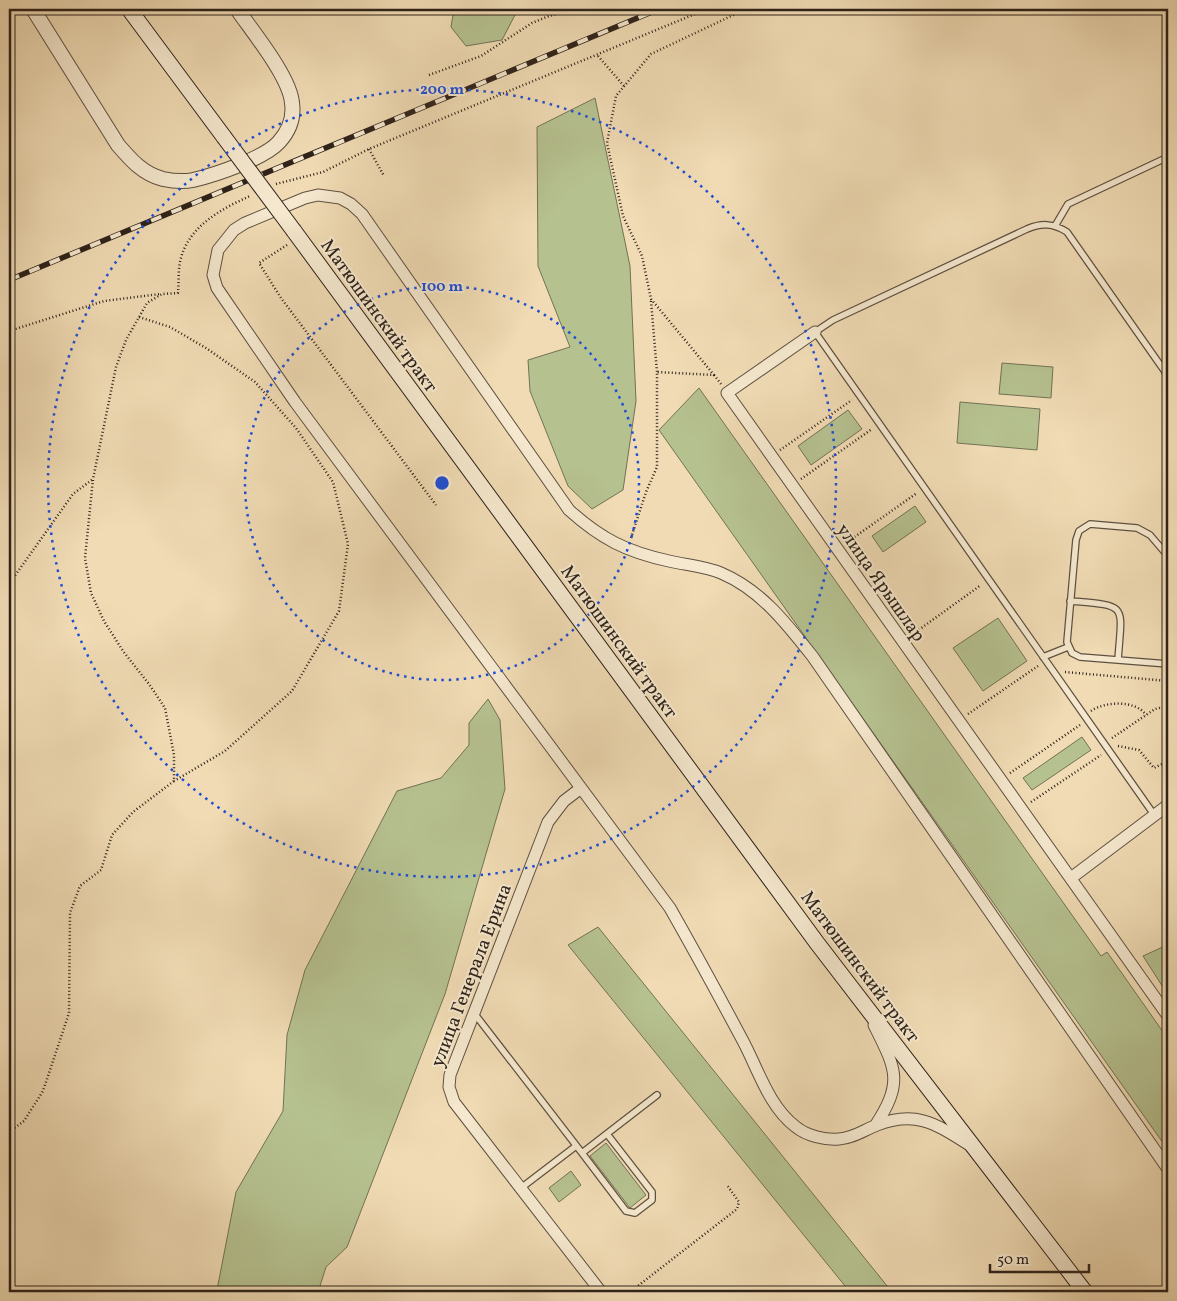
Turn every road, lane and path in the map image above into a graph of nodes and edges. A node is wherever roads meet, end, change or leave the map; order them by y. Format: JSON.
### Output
{"nodes":[{"id":1,"x":33,"y":9,"type":"edge"},
{"id":2,"x":129,"y":9,"type":"edge"},
{"id":3,"x":237,"y":9,"type":"edge"},
{"id":4,"x":579,"y":9,"type":"edge"},
{"id":5,"x":707,"y":9,"type":"edge"},
{"id":6,"x":746,"y":9,"type":"edge"},
{"id":7,"x":598,"y":56,"type":"junction"},
{"id":8,"x":428,"y":75,"type":"dead end"},
{"id":9,"x":624,"y":86,"type":"junction"},
{"id":10,"x":369,"y":149,"type":"junction"},
{"id":11,"x":1168,"y":157,"type":"edge"},
{"id":12,"x":384,"y":176,"type":"dead end"},
{"id":13,"x":273,"y":186,"type":"dead end"},
{"id":14,"x":255,"y":194,"type":"dead end"},
{"id":15,"x":1056,"y":226,"type":"junction"},
{"id":16,"x":296,"y":234,"type":"junction"},
{"id":17,"x":162,"y":294,"type":"junction"},
{"id":18,"x":651,"y":299,"type":"junction"},
{"id":19,"x":139,"y":317,"type":"junction"},
{"id":20,"x":9,"y":331,"type":"edge"},
{"id":21,"x":815,"y":332,"type":"junction"},
{"id":22,"x":658,"y":372,"type":"junction"},
{"id":23,"x":1168,"y":376,"type":"edge"},
{"id":24,"x":859,"y":395,"type":"junction"},
{"id":25,"x":879,"y":424,"type":"junction"},
{"id":26,"x":772,"y":456,"type":"junction"},
{"id":27,"x":93,"y":479,"type":"junction"},
{"id":28,"x":792,"y":485,"type":"junction"},
{"id":29,"x":924,"y":488,"type":"junction"},
{"id":30,"x":436,"y":505,"type":"dead end"},
{"id":31,"x":837,"y":549,"type":"junction"},
{"id":32,"x":626,"y":550,"type":"junction"},
{"id":33,"x":1168,"y":556,"type":"edge"},
{"id":34,"x":988,"y":579,"type":"junction"},
{"id":35,"x":9,"y":584,"type":"edge"},
{"id":36,"x":1070,"y":601,"type":"junction"},
{"id":37,"x":903,"y":642,"type":"junction"},
{"id":38,"x":1068,"y":647,"type":"junction"},
{"id":39,"x":1044,"y":659,"type":"junction"},
{"id":40,"x":1118,"y":660,"type":"junction"},
{"id":41,"x":1168,"y":664,"type":"edge"},
{"id":42,"x":1053,"y":672,"type":"junction"},
{"id":43,"x":1168,"y":681,"type":"edge"},
{"id":44,"x":1168,"y":706,"type":"edge"},
{"id":45,"x":1146,"y":715,"type":"junction"},
{"id":46,"x":1086,"y":718,"type":"junction"},
{"id":47,"x":959,"y":720,"type":"junction"},
{"id":48,"x":1104,"y":744,"type":"junction"},
{"id":49,"x":1108,"y":750,"type":"junction"},
{"id":50,"x":1168,"y":761,"type":"edge"},
{"id":51,"x":1001,"y":779,"type":"junction"},
{"id":52,"x":174,"y":781,"type":"junction"},
{"id":53,"x":581,"y":788,"type":"junction"},
{"id":54,"x":1168,"y":805,"type":"edge"},
{"id":55,"x":1022,"y":809,"type":"junction"},
{"id":56,"x":1154,"y":816,"type":"junction"},
{"id":57,"x":1071,"y":878,"type":"junction"},
{"id":58,"x":862,"y":1001,"type":"junction"},
{"id":59,"x":474,"y":1013,"type":"junction"},
{"id":60,"x":1168,"y":1016,"type":"edge"},
{"id":61,"x":657,"y":1095,"type":"dead end"},
{"id":62,"x":875,"y":1126,"type":"junction"},
{"id":63,"x":9,"y":1132,"type":"edge"},
{"id":64,"x":607,"y":1134,"type":"junction"},
{"id":65,"x":576,"y":1146,"type":"junction"},
{"id":66,"x":974,"y":1148,"type":"junction"},
{"id":67,"x":582,"y":1153,"type":"junction"},
{"id":68,"x":1168,"y":1169,"type":"edge"},
{"id":69,"x":726,"y":1185,"type":"dead end"},
{"id":70,"x":521,"y":1188,"type":"junction"},
{"id":71,"x":601,"y":1292,"type":"edge"},
{"id":72,"x":630,"y":1292,"type":"edge"},
{"id":73,"x":1085,"y":1292,"type":"edge"}],
"edges":[{"from":1,"to":3,"type":"street"},
{"from":2,"to":16,"type":"main road","name":"Матюшинский тракт","bridge":true},
{"from":4,"to":8,"type":"path"},
{"from":5,"to":7,"type":"path"},
{"from":6,"to":9,"type":"path"},
{"from":7,"to":9,"type":"path"},
{"from":7,"to":10,"type":"path"},
{"from":9,"to":18,"type":"path"},
{"from":10,"to":12,"type":"path"},
{"from":10,"to":13,"type":"path"},
{"from":11,"to":15,"type":"lane"},
{"from":14,"to":17,"type":"path"},
{"from":15,"to":21,"type":"lane"},
{"from":15,"to":23,"type":"lane"},
{"from":16,"to":30,"type":"path"},
{"from":16,"to":58,"type":"main road","name":"Матюшинский тракт"},
{"from":17,"to":19,"type":"path"},
{"from":17,"to":20,"type":"path"},
{"from":18,"to":22,"type":"path"},
{"from":18,"to":22,"type":"path"},
{"from":19,"to":27,"type":"path"},
{"from":19,"to":52,"type":"path"},
{"from":21,"to":24,"type":"lane"},
{"from":21,"to":26,"type":"street","name":"улица Ярышлар"},
{"from":22,"to":32,"type":"path"},
{"from":24,"to":25,"type":"lane"},
{"from":24,"to":26,"type":"path"},
{"from":25,"to":28,"type":"path"},
{"from":25,"to":29,"type":"lane"},
{"from":26,"to":28,"type":"street","name":"улица Ярышлар"},
{"from":27,"to":35,"type":"path"},
{"from":27,"to":52,"type":"path"},
{"from":28,"to":31,"type":"street","name":"улица Ярышлар"},
{"from":29,"to":31,"type":"path"},
{"from":29,"to":34,"type":"lane"},
{"from":31,"to":37,"type":"street","name":"улица Ярышлар"},
{"from":32,"to":53,"type":"street"},
{"from":32,"to":68,"type":"street"},
{"from":33,"to":36,"type":"lane"},
{"from":34,"to":37,"type":"path"},
{"from":34,"to":39,"type":"lane"},
{"from":36,"to":38,"type":"lane"},
{"from":36,"to":40,"type":"lane"},
{"from":37,"to":47,"type":"street","name":"улица Ярышлар"},
{"from":38,"to":39,"type":"lane"},
{"from":38,"to":40,"type":"lane"},
{"from":39,"to":42,"type":"lane"},
{"from":39,"to":47,"type":"path"},
{"from":40,"to":41,"type":"lane"},
{"from":42,"to":43,"type":"path"},
{"from":42,"to":46,"type":"lane"},
{"from":44,"to":45,"type":"path"},
{"from":45,"to":46,"type":"path"},
{"from":45,"to":48,"type":"path"},
{"from":46,"to":48,"type":"lane"},
{"from":46,"to":51,"type":"path"},
{"from":47,"to":51,"type":"street","name":"улица Ярышлар"},
{"from":48,"to":49,"type":"lane"},
{"from":48,"to":50,"type":"path"},
{"from":49,"to":55,"type":"path"},
{"from":49,"to":56,"type":"lane"},
{"from":51,"to":55,"type":"street","name":"улица Ярышлар"},
{"from":52,"to":63,"type":"path"},
{"from":53,"to":59,"type":"street","name":"улица Генерала Ерина"},
{"from":53,"to":62,"type":"street"},
{"from":54,"to":56,"type":"street"},
{"from":55,"to":57,"type":"street","name":"улица Ярышлар"},
{"from":56,"to":57,"type":"street"},
{"from":57,"to":60,"type":"street","name":"улица Ярышлар"},
{"from":58,"to":62,"type":"street"},
{"from":58,"to":66,"type":"main road","name":"Матюшинский тракт"},
{"from":59,"to":65,"type":"lane"},
{"from":59,"to":70,"type":"street","name":"улица Генерала Ерина"},
{"from":61,"to":64,"type":"lane"},
{"from":62,"to":66,"type":"street"},
{"from":64,"to":67,"type":"lane"},
{"from":64,"to":67,"type":"lane"},
{"from":65,"to":67,"type":"lane"},
{"from":65,"to":70,"type":"lane"},
{"from":66,"to":73,"type":"main road","name":"Матюшинский тракт"},
{"from":69,"to":72,"type":"path"},
{"from":70,"to":71,"type":"street","name":"улица Генерала Ерина"}]}
